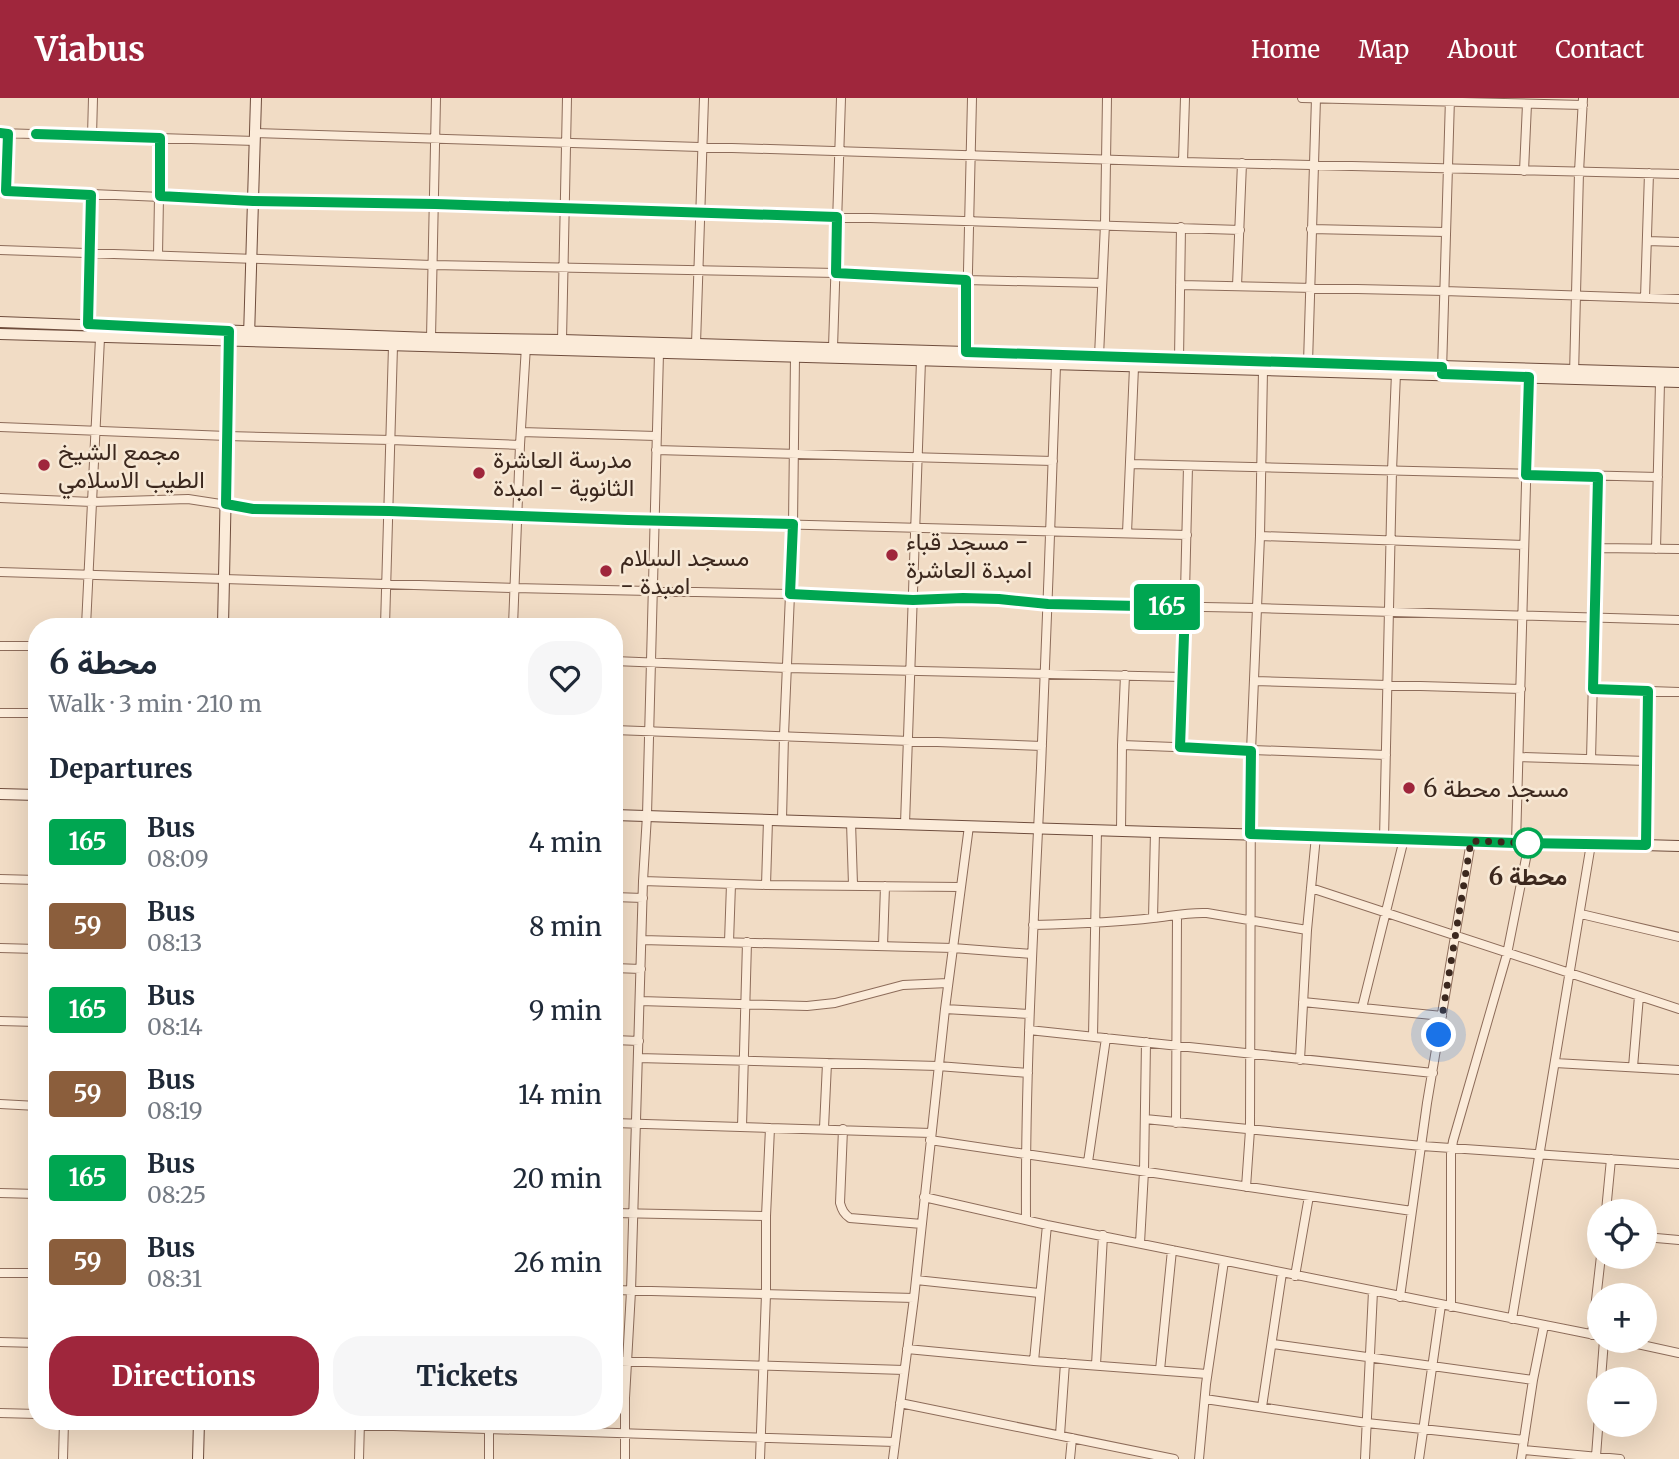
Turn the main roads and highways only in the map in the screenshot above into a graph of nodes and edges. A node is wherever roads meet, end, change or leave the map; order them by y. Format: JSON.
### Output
{"nodes":[{"id":1,"x":256,"y":98,"type":"edge"},
{"id":2,"x":0,"y":322,"type":"edge"},
{"id":3,"x":0,"y":334,"type":"edge"},
{"id":4,"x":229,"y":336,"type":"junction"},
{"id":5,"x":249,"y":337,"type":"junction"},
{"id":6,"x":526,"y":344,"type":"junction"},
{"id":7,"x":604,"y":346,"type":"junction"},
{"id":8,"x":966,"y":357,"type":"junction"},
{"id":9,"x":1442,"y":371,"type":"junction"},
{"id":10,"x":1679,"y":373,"type":"edge"},
{"id":11,"x":1574,"y":375,"type":"junction"},
{"id":12,"x":1679,"y":382,"type":"edge"},
{"id":13,"x":223,"y":618,"type":"edge"},
{"id":14,"x":0,"y":794,"type":"edge"},
{"id":15,"x":28,"y":795,"type":"edge"},
{"id":16,"x":623,"y":815,"type":"edge"},
{"id":17,"x":1679,"y":846,"type":"edge"},
{"id":18,"x":199,"y":1430,"type":"edge"},
{"id":19,"x":198,"y":1459,"type":"edge"}],
"edges":[{"from":1,"to":5,"type":"main road"},
{"from":2,"to":4,"type":"main road"},
{"from":3,"to":4,"type":"main road"},
{"from":4,"to":5,"type":"main road"},
{"from":4,"to":13,"type":"main road"},
{"from":5,"to":6,"type":"main road"},
{"from":5,"to":6,"type":"main road"},
{"from":6,"to":7,"type":"main road"},
{"from":6,"to":7,"type":"main road"},
{"from":7,"to":8,"type":"main road"},
{"from":7,"to":8,"type":"main road"},
{"from":8,"to":9,"type":"main road"},
{"from":8,"to":9,"type":"main road"},
{"from":9,"to":11,"type":"main road"},
{"from":9,"to":11,"type":"main road"},
{"from":10,"to":11,"type":"main road"},
{"from":11,"to":12,"type":"main road"},
{"from":14,"to":15,"type":"main road"},
{"from":16,"to":17,"type":"main road"},
{"from":18,"to":19,"type":"main road"}]}
